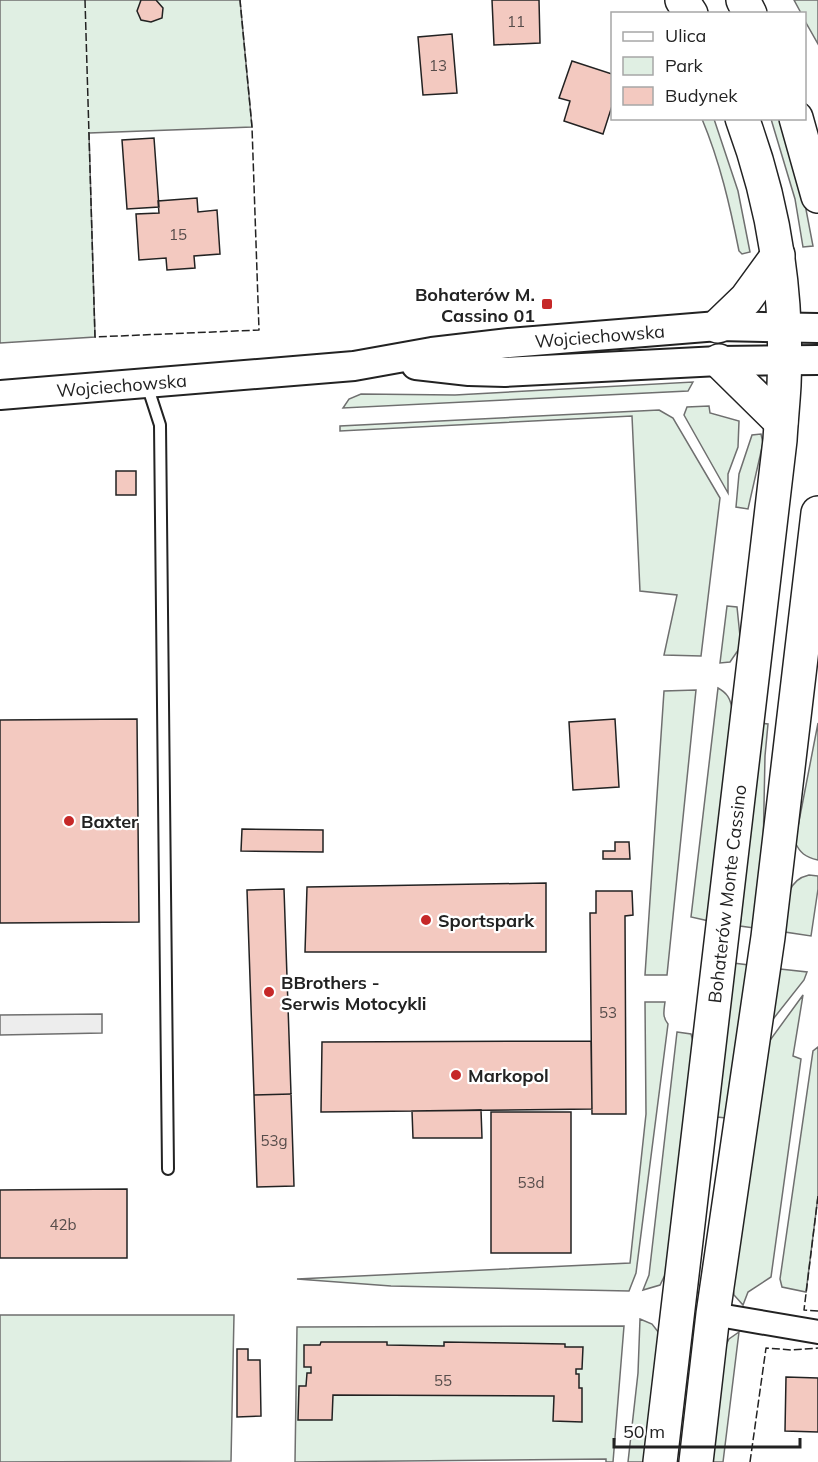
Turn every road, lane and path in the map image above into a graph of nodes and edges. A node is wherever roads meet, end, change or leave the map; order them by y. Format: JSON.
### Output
{"nodes":[{"id":1,"x":743,"y":120,"type":"edge"},
{"id":2,"x":797,"y":120,"type":"edge"},
{"id":3,"x":818,"y":196,"type":"edge"},
{"id":4,"x":778,"y":255,"type":"junction"},
{"id":5,"x":718,"y":326,"type":"junction"},
{"id":6,"x":783,"y":326,"type":"junction"},
{"id":7,"x":818,"y":328,"type":"edge"},
{"id":8,"x":784,"y":359,"type":"junction"},
{"id":9,"x":818,"y":360,"type":"edge"},
{"id":10,"x":719,"y":361,"type":"junction"},
{"id":11,"x":384,"y":362,"type":"junction"},
{"id":12,"x":146,"y":383,"type":"junction"},
{"id":13,"x":0,"y":395,"type":"edge"},
{"id":14,"x":781,"y":422,"type":"junction"},
{"id":15,"x":818,"y":513,"type":"edge"},
{"id":16,"x":168,"y":1169,"type":"dead end"},
{"id":17,"x":713,"y":1314,"type":"junction"},
{"id":18,"x":818,"y":1332,"type":"edge"},
{"id":19,"x":660,"y":1462,"type":"edge"},
{"id":20,"x":696,"y":1462,"type":"edge"}],
"edges":[{"from":1,"to":4,"type":"main road","name":"Bohaterów Monte Cassino"},
{"from":2,"to":3,"type":"main road"},
{"from":4,"to":5,"type":"main road"},
{"from":4,"to":6,"type":"main road","name":"Bohaterów Monte Cassino"},
{"from":5,"to":6,"type":"street","name":"Wojciechowska"},
{"from":5,"to":11,"type":"street","name":"Wojciechowska"},
{"from":6,"to":7,"type":"street","name":"Wojciechowska"},
{"from":6,"to":8,"type":"main road","name":"Bohaterów Monte Cassino"},
{"from":8,"to":9,"type":"street","name":"Wojciechowska"},
{"from":8,"to":10,"type":"street","name":"Wojciechowska"},
{"from":8,"to":14,"type":"main road","name":"Bohaterów Monte Cassino"},
{"from":10,"to":11,"type":"street","name":"Wojciechowska"},
{"from":10,"to":14,"type":"main road"},
{"from":11,"to":12,"type":"street","name":"Wojciechowska"},
{"from":12,"to":13,"type":"street","name":"Wojciechowska"},
{"from":12,"to":16,"type":"lane"},
{"from":14,"to":19,"type":"main road","name":"Bohaterów Monte Cassino"},
{"from":15,"to":17,"type":"main road"},
{"from":17,"to":18,"type":"street"},
{"from":17,"to":20,"type":"main road"}]}
